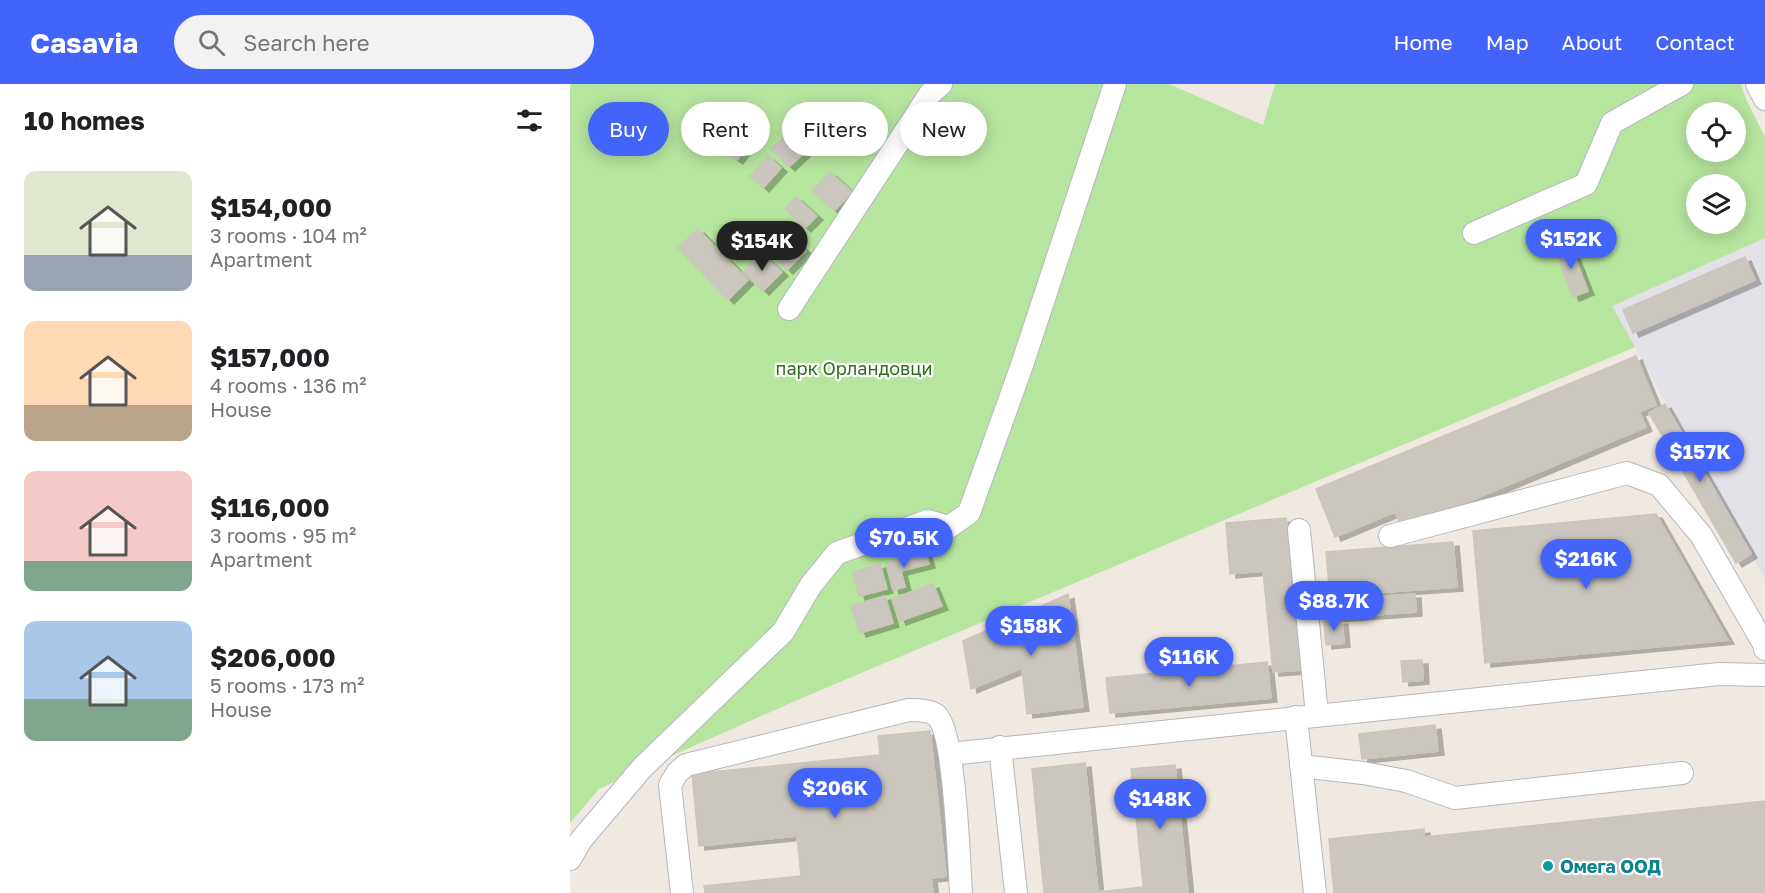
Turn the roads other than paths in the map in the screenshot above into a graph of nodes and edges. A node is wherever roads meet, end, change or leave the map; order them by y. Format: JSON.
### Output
{"nodes":[{"id":1,"x":941,"y":84,"type":"edge"},
{"id":2,"x":1115,"y":84,"type":"edge"},
{"id":3,"x":1682,"y":84,"type":"edge"},
{"id":4,"x":1757,"y":84,"type":"edge"},
{"id":5,"x":1765,"y":99,"type":"edge"},
{"id":6,"x":1474,"y":233,"type":"dead end"},
{"id":7,"x":789,"y":309,"type":"dead end"},
{"id":8,"x":1299,"y":530,"type":"dead end"},
{"id":9,"x":1390,"y":536,"type":"dead end"},
{"id":10,"x":1765,"y":649,"type":"edge"},
{"id":11,"x":1765,"y":675,"type":"edge"},
{"id":12,"x":1306,"y":716,"type":"junction"},
{"id":13,"x":1000,"y":747,"type":"junction"},
{"id":14,"x":950,"y":754,"type":"junction"},
{"id":15,"x":1301,"y":766,"type":"junction"},
{"id":16,"x":1682,"y":773,"type":"dead end"},
{"id":17,"x":570,"y":859,"type":"edge"},
{"id":18,"x":682,"y":893,"type":"edge"},
{"id":19,"x":961,"y":893,"type":"edge"},
{"id":20,"x":1016,"y":893,"type":"edge"},
{"id":21,"x":1315,"y":893,"type":"edge"}],
"edges":[{"from":1,"to":7,"type":"street"},
{"from":2,"to":17,"type":"street"},
{"from":3,"to":6,"type":"street"},
{"from":4,"to":5,"type":"street"},
{"from":8,"to":12,"type":"street"},
{"from":9,"to":10,"type":"street"},
{"from":11,"to":12,"type":"street"},
{"from":12,"to":13,"type":"street"},
{"from":12,"to":15,"type":"street"},
{"from":13,"to":14,"type":"street"},
{"from":13,"to":20,"type":"street"},
{"from":14,"to":18,"type":"street"},
{"from":14,"to":19,"type":"street"},
{"from":15,"to":16,"type":"street"},
{"from":15,"to":21,"type":"street"}]}
